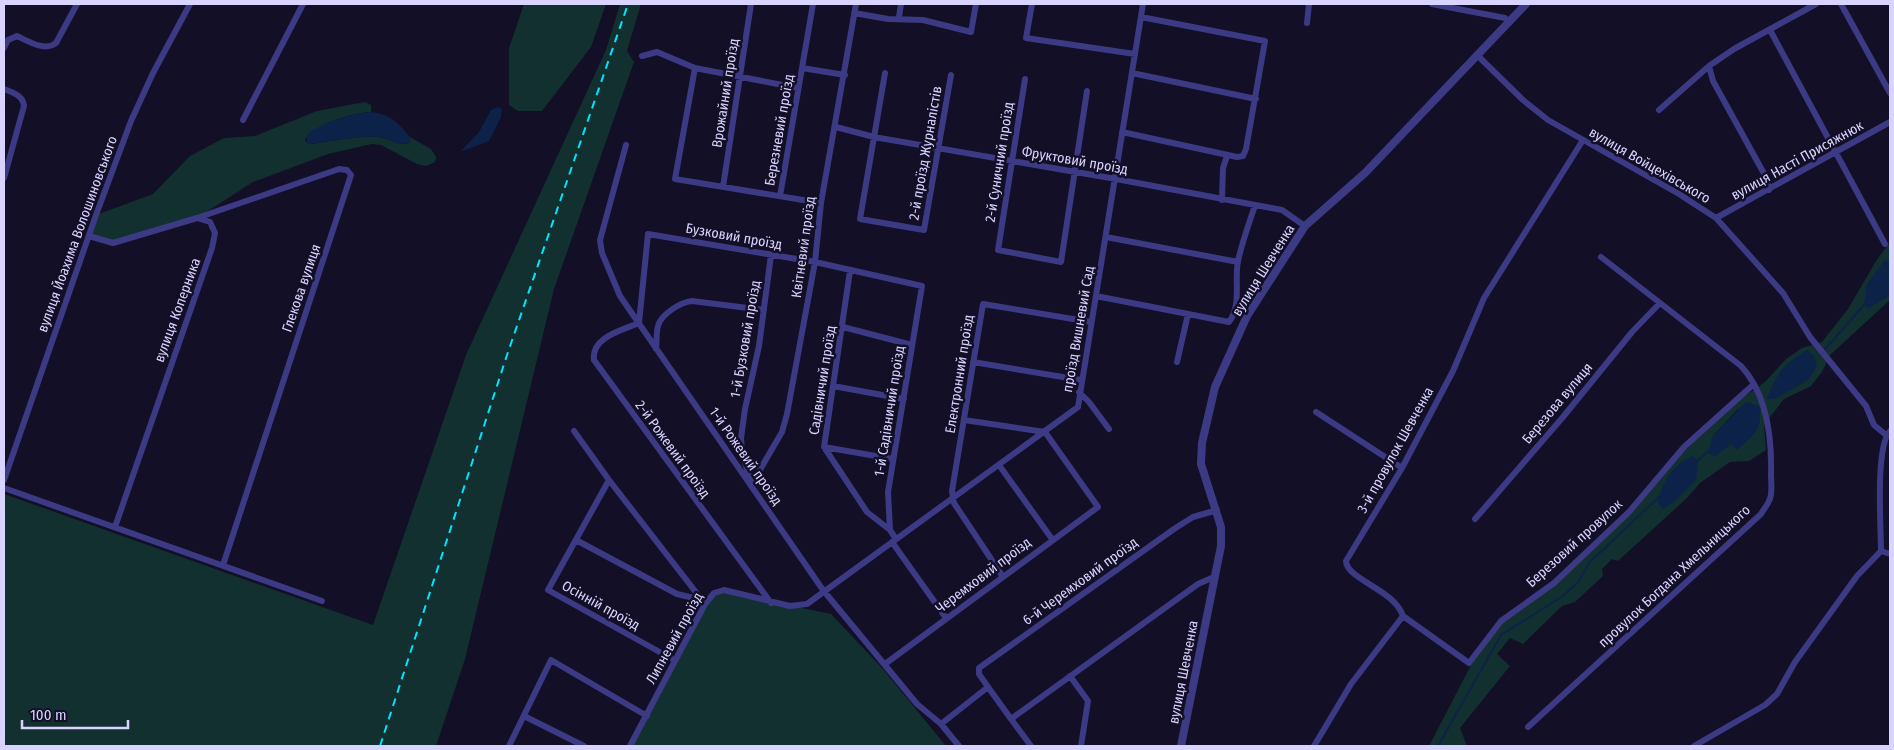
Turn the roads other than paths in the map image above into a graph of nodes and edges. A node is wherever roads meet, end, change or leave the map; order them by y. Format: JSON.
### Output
{"nodes":[{"id":1,"x":77,"y":4,"type":"edge"},
{"id":2,"x":190,"y":4,"type":"edge"},
{"id":3,"x":303,"y":4,"type":"edge"},
{"id":4,"x":751,"y":4,"type":"edge"},
{"id":5,"x":813,"y":4,"type":"edge"},
{"id":6,"x":856,"y":4,"type":"edge"},
{"id":7,"x":901,"y":4,"type":"edge"},
{"id":8,"x":976,"y":4,"type":"edge"},
{"id":9,"x":1032,"y":4,"type":"edge"},
{"id":10,"x":1143,"y":4,"type":"edge"},
{"id":11,"x":1309,"y":4,"type":"edge"},
{"id":12,"x":1432,"y":4,"type":"edge"},
{"id":13,"x":1526,"y":4,"type":"edge"},
{"id":14,"x":1816,"y":4,"type":"edge"},
{"id":15,"x":1841,"y":4,"type":"edge"},
{"id":16,"x":854,"y":12,"type":"junction"},
{"id":17,"x":1141,"y":17,"type":"junction"},
{"id":18,"x":899,"y":18,"type":"junction"},
{"id":19,"x":1510,"y":22,"type":"junction"},
{"id":20,"x":1307,"y":23,"type":"dead end"},
{"id":21,"x":1770,"y":30,"type":"junction"},
{"id":22,"x":4,"y":48,"type":"edge"},
{"id":23,"x":1134,"y":54,"type":"junction"},
{"id":24,"x":1477,"y":55,"type":"junction"},
{"id":25,"x":642,"y":56,"type":"dead end"},
{"id":26,"x":1709,"y":66,"type":"junction"},
{"id":27,"x":695,"y":68,"type":"junction"},
{"id":28,"x":802,"y":68,"type":"junction"},
{"id":29,"x":885,"y":73,"type":"dead end"},
{"id":30,"x":1132,"y":73,"type":"junction"},
{"id":31,"x":845,"y":75,"type":"junction"},
{"id":32,"x":951,"y":75,"type":"dead end"},
{"id":33,"x":741,"y":76,"type":"junction"},
{"id":34,"x":1025,"y":79,"type":"dead end"},
{"id":35,"x":798,"y":88,"type":"junction"},
{"id":36,"x":4,"y":89,"type":"edge"},
{"id":37,"x":1087,"y":91,"type":"dead end"},
{"id":38,"x":1890,"y":93,"type":"edge"},
{"id":39,"x":1256,"y":99,"type":"junction"},
{"id":40,"x":1659,"y":110,"type":"dead end"},
{"id":41,"x":242,"y":120,"type":"dead end"},
{"id":42,"x":1890,"y":122,"type":"edge"},
{"id":43,"x":836,"y":127,"type":"junction"},
{"id":44,"x":1122,"y":132,"type":"junction"},
{"id":45,"x":874,"y":137,"type":"junction"},
{"id":46,"x":1583,"y":140,"type":"junction"},
{"id":47,"x":626,"y":145,"type":"dead end"},
{"id":48,"x":939,"y":148,"type":"junction"},
{"id":49,"x":1837,"y":152,"type":"junction"},
{"id":50,"x":1227,"y":156,"type":"junction"},
{"id":51,"x":1013,"y":162,"type":"junction"},
{"id":52,"x":1074,"y":173,"type":"junction"},
{"id":53,"x":4,"y":178,"type":"edge"},
{"id":54,"x":1116,"y":179,"type":"junction"},
{"id":55,"x":722,"y":186,"type":"junction"},
{"id":56,"x":1770,"y":190,"type":"junction"},
{"id":57,"x":780,"y":196,"type":"junction"},
{"id":58,"x":1222,"y":200,"type":"junction"},
{"id":59,"x":822,"y":203,"type":"junction"},
{"id":60,"x":1255,"y":205,"type":"junction"},
{"id":61,"x":197,"y":218,"type":"junction"},
{"id":62,"x":1716,"y":218,"type":"junction"},
{"id":63,"x":1305,"y":226,"type":"junction"},
{"id":64,"x":89,"y":236,"type":"junction"},
{"id":65,"x":1106,"y":237,"type":"junction"},
{"id":66,"x":1885,"y":244,"type":"dead end"},
{"id":67,"x":771,"y":255,"type":"junction"},
{"id":68,"x":1601,"y":257,"type":"dead end"},
{"id":69,"x":815,"y":262,"type":"junction"},
{"id":70,"x":1238,"y":262,"type":"junction"},
{"id":71,"x":850,"y":271,"type":"junction"},
{"id":72,"x":922,"y":286,"type":"joint"},
{"id":73,"x":1096,"y":296,"type":"junction"},
{"id":74,"x":1659,"y":304,"type":"junction"},
{"id":75,"x":764,"y":310,"type":"junction"},
{"id":76,"x":1188,"y":314,"type":"junction"},
{"id":77,"x":1091,"y":322,"type":"junction"},
{"id":78,"x":639,"y":323,"type":"junction"},
{"id":79,"x":843,"y":327,"type":"junction"},
{"id":80,"x":912,"y":345,"type":"junction"},
{"id":81,"x":656,"y":350,"type":"junction"},
{"id":82,"x":974,"y":362,"type":"junction"},
{"id":83,"x":1177,"y":362,"type":"dead end"},
{"id":84,"x":1081,"y":380,"type":"junction"},
{"id":85,"x":1754,"y":384,"type":"junction"},
{"id":86,"x":833,"y":386,"type":"junction"},
{"id":87,"x":1079,"y":392,"type":"junction"},
{"id":88,"x":904,"y":399,"type":"junction"},
{"id":89,"x":1316,"y":412,"type":"dead end"},
{"id":90,"x":964,"y":420,"type":"junction"},
{"id":91,"x":1109,"y":429,"type":"dead end"},
{"id":92,"x":574,"y":431,"type":"dead end"},
{"id":93,"x":1046,"y":432,"type":"junction"},
{"id":94,"x":1888,"y":433,"type":"edge"},
{"id":95,"x":824,"y":447,"type":"junction"},
{"id":96,"x":893,"y":459,"type":"junction"},
{"id":97,"x":999,"y":465,"type":"junction"},
{"id":98,"x":1402,"y":468,"type":"junction"},
{"id":99,"x":4,"y":480,"type":"edge"},
{"id":100,"x":609,"y":480,"type":"junction"},
{"id":101,"x":751,"y":485,"type":"junction"},
{"id":102,"x":4,"y":488,"type":"edge"},
{"id":103,"x":953,"y":498,"type":"junction"},
{"id":104,"x":1217,"y":510,"type":"junction"},
{"id":105,"x":1475,"y":519,"type":"dead end"},
{"id":106,"x":115,"y":527,"type":"junction"},
{"id":107,"x":890,"y":530,"type":"junction"},
{"id":108,"x":1052,"y":539,"type":"junction"},
{"id":109,"x":576,"y":540,"type":"junction"},
{"id":110,"x":894,"y":540,"type":"junction"},
{"id":111,"x":1881,"y":552,"type":"junction"},
{"id":112,"x":1890,"y":554,"type":"edge"},
{"id":113,"x":223,"y":565,"type":"junction"},
{"id":114,"x":1003,"y":577,"type":"junction"},
{"id":115,"x":1214,"y":577,"type":"junction"},
{"id":116,"x":823,"y":590,"type":"junction"},
{"id":117,"x":322,"y":601,"type":"dead end"},
{"id":118,"x":703,"y":602,"type":"junction"},
{"id":119,"x":771,"y":603,"type":"junction"},
{"id":120,"x":1403,"y":616,"type":"junction"},
{"id":121,"x":946,"y":618,"type":"junction"},
{"id":122,"x":674,"y":660,"type":"junction"},
{"id":123,"x":885,"y":664,"type":"junction"},
{"id":124,"x":1070,"y":676,"type":"junction"},
{"id":125,"x":988,"y":687,"type":"junction"},
{"id":126,"x":524,"y":716,"type":"junction"},
{"id":127,"x":646,"y":716,"type":"junction"},
{"id":128,"x":1011,"y":719,"type":"junction"},
{"id":129,"x":941,"y":724,"type":"junction"},
{"id":130,"x":1528,"y":727,"type":"dead end"},
{"id":131,"x":509,"y":746,"type":"edge"},
{"id":132,"x":584,"y":746,"type":"edge"},
{"id":133,"x":630,"y":746,"type":"edge"},
{"id":134,"x":959,"y":746,"type":"edge"},
{"id":135,"x":1030,"y":746,"type":"edge"},
{"id":136,"x":1080,"y":746,"type":"edge"},
{"id":137,"x":1181,"y":746,"type":"edge"},
{"id":138,"x":1314,"y":746,"type":"edge"},
{"id":139,"x":1694,"y":746,"type":"edge"}],
"edges":[{"from":1,"to":22,"type":"street"},
{"from":2,"to":64,"type":"street","name":"вулиця Йоахима Волошиновського"},
{"from":3,"to":41,"type":"street"},
{"from":4,"to":33,"type":"street","name":"Врожайний проїзд"},
{"from":5,"to":28,"type":"street","name":"Березневий проїзд"},
{"from":6,"to":16,"type":"street","name":"Квітневий проїзд"},
{"from":7,"to":18,"type":"street"},
{"from":8,"to":18,"type":"street"},
{"from":9,"to":23,"type":"street"},
{"from":10,"to":17,"type":"street","name":"проїзд Вишневий Сад"},
{"from":11,"to":20,"type":"street"},
{"from":12,"to":19,"type":"street"},
{"from":13,"to":19,"type":"street","name":"вулиця Шевченка"},
{"from":14,"to":21,"type":"street"},
{"from":15,"to":38,"type":"street"},
{"from":16,"to":18,"type":"street"},
{"from":16,"to":31,"type":"street","name":"Квітневий проїзд"},
{"from":17,"to":23,"type":"street","name":"проїзд Вишневий Сад"},
{"from":17,"to":39,"type":"street"},
{"from":19,"to":24,"type":"street","name":"вулиця Шевченка"},
{"from":21,"to":26,"type":"street"},
{"from":21,"to":49,"type":"street"},
{"from":23,"to":30,"type":"street","name":"проїзд Вишневий Сад"},
{"from":24,"to":46,"type":"street","name":"вулиця Войцехівського"},
{"from":24,"to":63,"type":"street","name":"вулиця Шевченка"},
{"from":25,"to":27,"type":"street"},
{"from":26,"to":40,"type":"street"},
{"from":26,"to":56,"type":"street"},
{"from":27,"to":33,"type":"street"},
{"from":27,"to":55,"type":"street"},
{"from":28,"to":31,"type":"street","name":"Березневий проїзд"},
{"from":28,"to":35,"type":"street","name":"Березневий проїзд"},
{"from":29,"to":45,"type":"street"},
{"from":30,"to":39,"type":"street"},
{"from":30,"to":44,"type":"street","name":"проїзд Вишневий Сад"},
{"from":31,"to":43,"type":"street","name":"Квітневий проїзд"},
{"from":32,"to":48,"type":"street","name":"2-й проїзд Журналістів"},
{"from":33,"to":35,"type":"street"},
{"from":33,"to":55,"type":"street","name":"Врожайний проїзд"},
{"from":34,"to":51,"type":"street","name":"2-й Суничний проїзд"},
{"from":35,"to":57,"type":"street","name":"Березневий проїзд"},
{"from":36,"to":53,"type":"street"},
{"from":37,"to":52,"type":"street"},
{"from":39,"to":50,"type":"street"},
{"from":42,"to":49,"type":"street","name":"вулиця Насті Присяжнюк"},
{"from":43,"to":45,"type":"street","name":"Фруктовий проїзд"},
{"from":43,"to":59,"type":"street","name":"Квітневий проїзд"},
{"from":44,"to":50,"type":"street"},
{"from":44,"to":54,"type":"street","name":"проїзд Вишневий Сад"},
{"from":45,"to":48,"type":"street","name":"Фруктовий проїзд"},
{"from":45,"to":48,"type":"street","name":"2-й проїзд Журналістів"},
{"from":46,"to":62,"type":"street","name":"вулиця Войцехівського"},
{"from":46,"to":98,"type":"street","name":"3-й провулок Шевченка"},
{"from":47,"to":78,"type":"street","name":"1-й Рожевий проїзд"},
{"from":48,"to":51,"type":"street","name":"Фруктовий проїзд"},
{"from":49,"to":56,"type":"street","name":"вулиця Насті Присяжнюк"},
{"from":49,"to":66,"type":"street"},
{"from":50,"to":58,"type":"street"},
{"from":51,"to":52,"type":"street","name":"Фруктовий проїзд"},
{"from":51,"to":52,"type":"street","name":"2-й Суничний проїзд"},
{"from":52,"to":54,"type":"street","name":"Фруктовий проїзд"},
{"from":54,"to":58,"type":"street","name":"Фруктовий проїзд"},
{"from":54,"to":65,"type":"street","name":"проїзд Вишневий Сад"},
{"from":55,"to":57,"type":"street"},
{"from":56,"to":62,"type":"street","name":"вулиця Насті Присяжнюк"},
{"from":57,"to":59,"type":"street"},
{"from":58,"to":60,"type":"street","name":"Фруктовий проїзд"},
{"from":59,"to":69,"type":"street","name":"Квітневий проїзд"},
{"from":60,"to":63,"type":"street","name":"Фруктовий проїзд"},
{"from":60,"to":70,"type":"street"},
{"from":61,"to":64,"type":"street"},
{"from":61,"to":106,"type":"street","name":"вулиця Коперника"},
{"from":61,"to":113,"type":"street","name":"Глекова вулиця"},
{"from":62,"to":94,"type":"street","name":"вулиця Войцехівського"},
{"from":63,"to":104,"type":"street","name":"вулиця Шевченка"},
{"from":64,"to":99,"type":"street","name":"вулиця Йоахима Волошиновського"},
{"from":65,"to":70,"type":"street"},
{"from":65,"to":73,"type":"street","name":"проїзд Вишневий Сад"},
{"from":67,"to":69,"type":"street","name":"Бузковий проїзд"},
{"from":67,"to":75,"type":"street","name":"1-й Бузковий проїзд"},
{"from":67,"to":78,"type":"street","name":"Бузковий проїзд"},
{"from":68,"to":74,"type":"street","name":"провулок Богдана Хмельницького"},
{"from":69,"to":71,"type":"street","name":"Бузковий проїзд"},
{"from":69,"to":101,"type":"street","name":"Квітневий проїзд"},
{"from":70,"to":76,"type":"street"},
{"from":71,"to":72,"type":"street","name":"Бузковий проїзд"},
{"from":71,"to":79,"type":"street","name":"Садівничий проїзд"},
{"from":72,"to":80,"type":"street","name":"1-й Садівничий проїзд"},
{"from":73,"to":76,"type":"street"},
{"from":73,"to":77,"type":"street","name":"проїзд Вишневий Сад"},
{"from":74,"to":85,"type":"street","name":"провулок Богдана Хмельницького"},
{"from":74,"to":105,"type":"street","name":"Березова вулиця"},
{"from":75,"to":81,"type":"street"},
{"from":75,"to":101,"type":"street","name":"1-й Бузковий проїзд"},
{"from":76,"to":83,"type":"street"},
{"from":77,"to":82,"type":"street","name":"Електронний проїзд"},
{"from":77,"to":84,"type":"street","name":"проїзд Вишневий Сад"},
{"from":78,"to":81,"type":"street","name":"1-й Рожевий проїзд"},
{"from":78,"to":119,"type":"street","name":"2-й Рожевий проїзд"},
{"from":79,"to":80,"type":"street"},
{"from":79,"to":86,"type":"street","name":"Садівничий проїзд"},
{"from":80,"to":88,"type":"street","name":"1-й Садівничий проїзд"},
{"from":81,"to":101,"type":"street","name":"1-й Рожевий проїзд"},
{"from":82,"to":84,"type":"street"},
{"from":82,"to":90,"type":"street","name":"Електронний проїзд"},
{"from":84,"to":87,"type":"street","name":"проїзд Вишневий Сад"},
{"from":85,"to":120,"type":"street","name":"Березовий провулок"},
{"from":85,"to":130,"type":"street","name":"провулок Богдана Хмельницького"},
{"from":86,"to":88,"type":"street"},
{"from":86,"to":95,"type":"street","name":"Садівничий проїзд"},
{"from":87,"to":91,"type":"street"},
{"from":87,"to":93,"type":"street","name":"проїзд Вишневий Сад"},
{"from":88,"to":96,"type":"street","name":"1-й Садівничий проїзд"},
{"from":89,"to":98,"type":"street"},
{"from":90,"to":93,"type":"street"},
{"from":90,"to":103,"type":"street","name":"Електронний проїзд"},
{"from":92,"to":100,"type":"street"},
{"from":93,"to":97,"type":"street","name":"проїзд Вишневий Сад"},
{"from":93,"to":108,"type":"street","name":"Черемховий проїзд"},
{"from":94,"to":111,"type":"street"},
{"from":95,"to":96,"type":"street"},
{"from":95,"to":107,"type":"street","name":"Садівничий проїзд"},
{"from":96,"to":107,"type":"street","name":"1-й Садівничий проїзд"},
{"from":97,"to":103,"type":"street","name":"проїзд Вишневий Сад"},
{"from":97,"to":108,"type":"street"},
{"from":98,"to":120,"type":"street","name":"3-й провулок Шевченка"},
{"from":100,"to":109,"type":"street","name":"Осінній проїзд"},
{"from":100,"to":118,"type":"street"},
{"from":101,"to":116,"type":"street","name":"1-й Рожевий проїзд"},
{"from":102,"to":106,"type":"street"},
{"from":103,"to":110,"type":"street","name":"проїзд Вишневий Сад"},
{"from":103,"to":114,"type":"street"},
{"from":104,"to":115,"type":"street","name":"вулиця Шевченка"},
{"from":104,"to":125,"type":"street","name":"6-й Черемховий проїзд"},
{"from":106,"to":113,"type":"street"},
{"from":107,"to":110,"type":"street"},
{"from":108,"to":114,"type":"street","name":"Черемховий проїзд"},
{"from":109,"to":118,"type":"street"},
{"from":109,"to":122,"type":"street","name":"Осінній проїзд"},
{"from":110,"to":116,"type":"street","name":"проїзд Вишневий Сад"},
{"from":110,"to":121,"type":"street"},
{"from":111,"to":112,"type":"street"},
{"from":111,"to":139,"type":"street"},
{"from":113,"to":117,"type":"street"},
{"from":114,"to":121,"type":"street","name":"Черемховий проїзд"},
{"from":115,"to":124,"type":"street"},
{"from":115,"to":137,"type":"street","name":"вулиця Шевченка"},
{"from":116,"to":119,"type":"street","name":"Липневий проїзд"},
{"from":116,"to":123,"type":"street","name":"1-й Рожевий проїзд"},
{"from":118,"to":119,"type":"street","name":"Липневий проїзд"},
{"from":118,"to":122,"type":"street","name":"Липневий проїзд"},
{"from":120,"to":138,"type":"street"},
{"from":121,"to":123,"type":"street","name":"Черемховий проїзд"},
{"from":122,"to":127,"type":"street","name":"Липневий проїзд"},
{"from":123,"to":129,"type":"street","name":"1-й Рожевий проїзд"},
{"from":124,"to":128,"type":"street"},
{"from":124,"to":136,"type":"street"},
{"from":125,"to":128,"type":"street","name":"6-й Черемховий проїзд"},
{"from":125,"to":129,"type":"street"},
{"from":126,"to":127,"type":"street"},
{"from":126,"to":131,"type":"street"},
{"from":126,"to":132,"type":"street"},
{"from":127,"to":133,"type":"street","name":"Липневий проїзд"},
{"from":128,"to":135,"type":"street","name":"6-й Черемховий проїзд"},
{"from":129,"to":134,"type":"street","name":"1-й Рожевий проїзд"}]}
